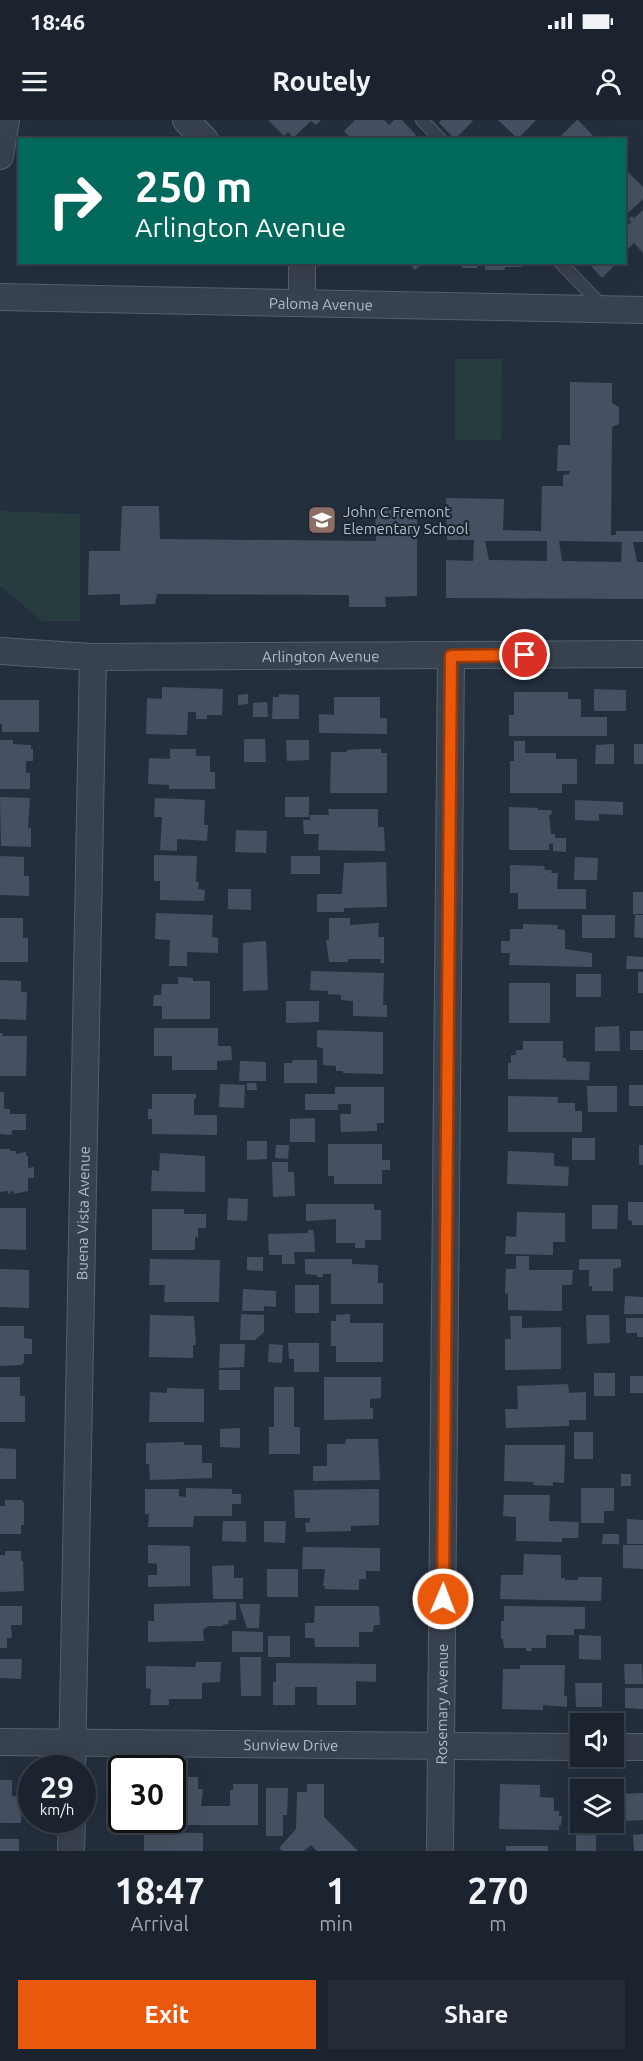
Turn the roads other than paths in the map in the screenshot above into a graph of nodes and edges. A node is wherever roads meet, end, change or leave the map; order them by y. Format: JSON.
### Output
{"nodes":[{"id":1,"x":6,"y":120,"type":"edge"},
{"id":2,"x":186,"y":120,"type":"edge"},
{"id":3,"x":422,"y":120,"type":"edge"},
{"id":4,"x":202,"y":138,"type":"edge"},
{"id":5,"x":439,"y":138,"type":"edge"},
{"id":6,"x":0,"y":156,"type":"edge"},
{"id":7,"x":302,"y":264,"type":"edge"},
{"id":8,"x":562,"y":264,"type":"edge"},
{"id":9,"x":0,"y":297,"type":"edge"},
{"id":10,"x":302,"y":303,"type":"junction"},
{"id":11,"x":606,"y":310,"type":"junction"},
{"id":12,"x":643,"y":310,"type":"edge"},
{"id":13,"x":0,"y":651,"type":"edge"},
{"id":14,"x":643,"y":654,"type":"edge"},
{"id":15,"x":451,"y":656,"type":"junction"},
{"id":16,"x":93,"y":657,"type":"junction"},
{"id":17,"x":0,"y":1742,"type":"edge"},
{"id":18,"x":72,"y":1743,"type":"junction"},
{"id":19,"x":442,"y":1746,"type":"junction"},
{"id":20,"x":570,"y":1747,"type":"edge"},
{"id":21,"x":624,"y":1747,"type":"edge"},
{"id":22,"x":643,"y":1747,"type":"edge"},
{"id":23,"x":72,"y":1755,"type":"edge"},
{"id":24,"x":72,"y":1833,"type":"edge"},
{"id":25,"x":71,"y":1851,"type":"edge"},
{"id":26,"x":440,"y":1851,"type":"edge"}],
"edges":[{"from":1,"to":6,"type":"street"},
{"from":2,"to":4,"type":"street"},
{"from":3,"to":5,"type":"lane"},
{"from":7,"to":10,"type":"street"},
{"from":8,"to":11,"type":"lane"},
{"from":9,"to":10,"type":"street","name":"Paloma Avenue"},
{"from":10,"to":11,"type":"street","name":"Paloma Avenue"},
{"from":11,"to":12,"type":"street","name":"Paloma Avenue"},
{"from":13,"to":16,"type":"street","name":"Arlington Avenue"},
{"from":14,"to":15,"type":"street","name":"Arlington Avenue"},
{"from":15,"to":16,"type":"street","name":"Arlington Avenue"},
{"from":15,"to":19,"type":"street","name":"Rosemary Avenue"},
{"from":16,"to":18,"type":"street","name":"Buena Vista Avenue"},
{"from":17,"to":18,"type":"street","name":"Sunview Drive"},
{"from":18,"to":19,"type":"street","name":"Sunview Drive"},
{"from":18,"to":23,"type":"street","name":"Buena Vista Avenue"},
{"from":19,"to":20,"type":"street","name":"Sunview Drive"},
{"from":19,"to":26,"type":"street","name":"Rosemary Avenue"},
{"from":21,"to":22,"type":"street"},
{"from":24,"to":25,"type":"street"}]}
